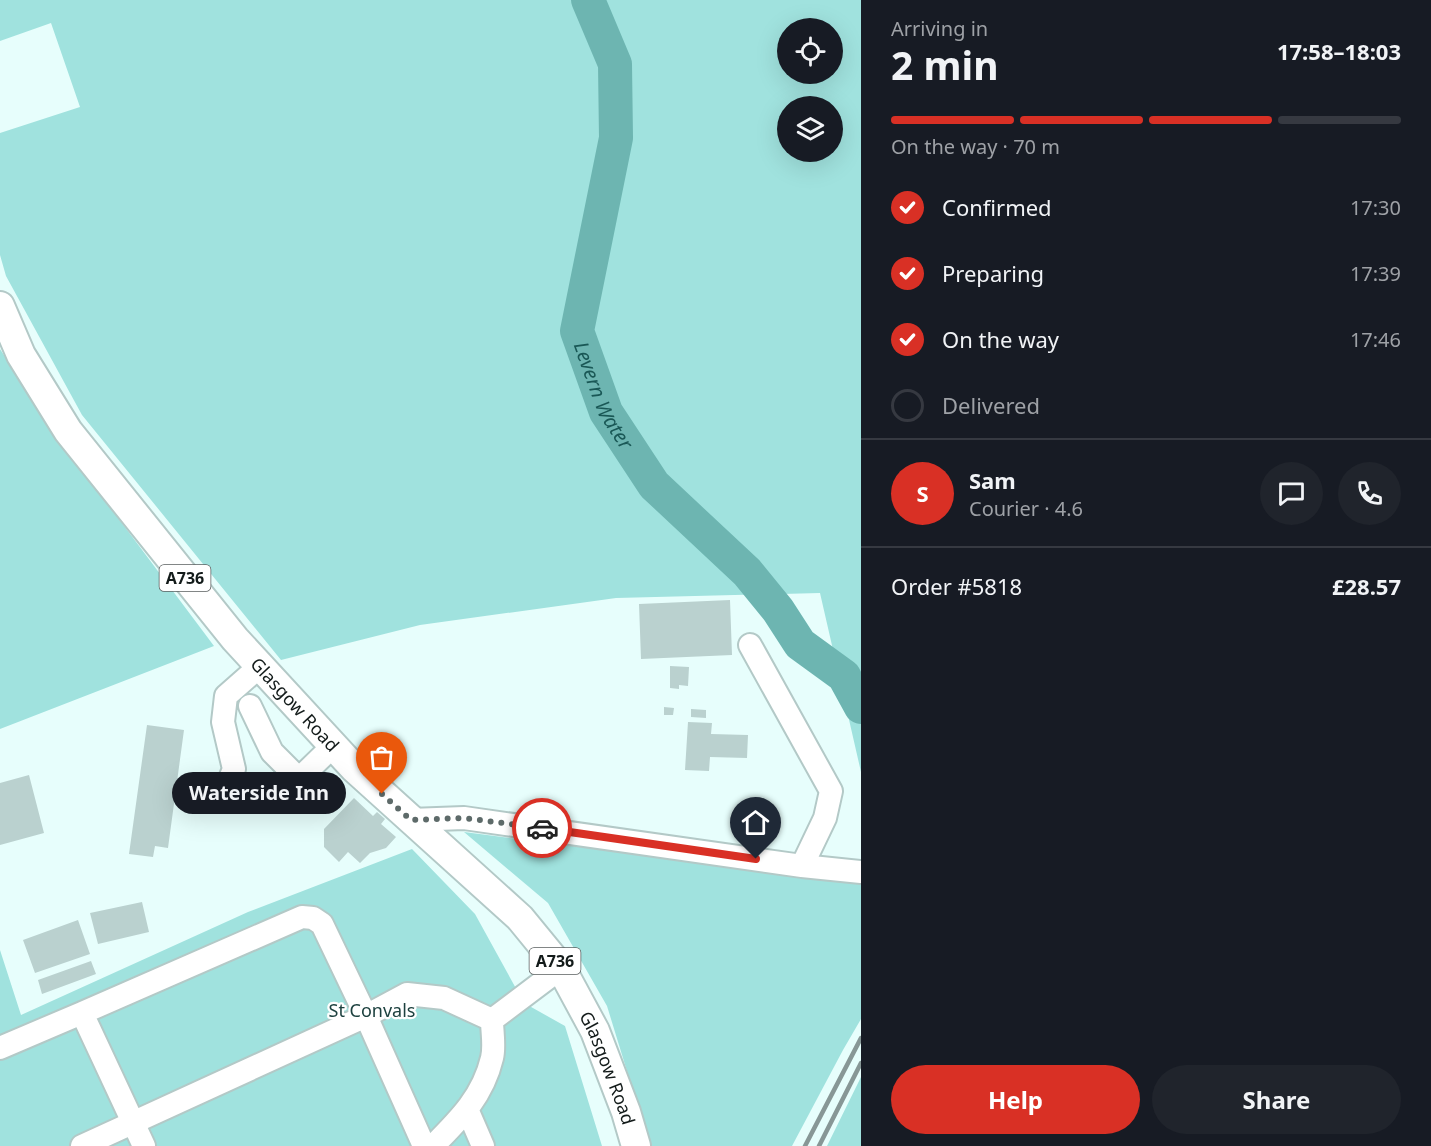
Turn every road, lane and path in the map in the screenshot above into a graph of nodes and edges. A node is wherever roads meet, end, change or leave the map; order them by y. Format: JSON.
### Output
{"nodes":[{"id":1,"x":0,"y":306,"type":"edge"},
{"id":2,"x":750,"y":645,"type":"dead end"},
{"id":3,"x":260,"y":666,"type":"junction"},
{"id":4,"x":250,"y":706,"type":"dead end"},
{"id":5,"x":333,"y":746,"type":"junction"},
{"id":6,"x":227,"y":786,"type":"dead end"},
{"id":7,"x":411,"y":820,"type":"junction"},
{"id":8,"x":802,"y":866,"type":"junction"},
{"id":9,"x":861,"y":872,"type":"edge"},
{"id":10,"x":561,"y":968,"type":"junction"},
{"id":11,"x":82,"y":1013,"type":"junction"},
{"id":12,"x":366,"y":1016,"type":"junction"},
{"id":13,"x":492,"y":1020,"type":"junction"},
{"id":14,"x":0,"y":1048,"type":"edge"},
{"id":15,"x":467,"y":1109,"type":"junction"},
{"id":16,"x":134,"y":1123,"type":"junction"},
{"id":17,"x":82,"y":1146,"type":"edge"},
{"id":18,"x":144,"y":1146,"type":"edge"},
{"id":19,"x":424,"y":1146,"type":"edge"},
{"id":20,"x":433,"y":1146,"type":"edge"},
{"id":21,"x":483,"y":1146,"type":"edge"},
{"id":22,"x":636,"y":1146,"type":"edge"}],
"edges":[{"from":1,"to":3,"type":"main road","name":"Glasgow Road","number":"A736"},
{"from":2,"to":8,"type":"street"},
{"from":3,"to":5,"type":"main road","name":"Glasgow Road","number":"A736"},
{"from":3,"to":6,"type":"street"},
{"from":4,"to":5,"type":"street"},
{"from":5,"to":7,"type":"main road","name":"Glasgow Road","number":"A736"},
{"from":7,"to":8,"type":"street"},
{"from":7,"to":10,"type":"main road","name":"Glasgow Road","number":"A736"},
{"from":8,"to":9,"type":"street"},
{"from":10,"to":13,"type":"street"},
{"from":10,"to":22,"type":"main road","name":"Glasgow Road","number":"A736"},
{"from":11,"to":12,"type":"street"},
{"from":11,"to":14,"type":"street"},
{"from":11,"to":16,"type":"street"},
{"from":12,"to":13,"type":"street"},
{"from":12,"to":16,"type":"street"},
{"from":12,"to":19,"type":"street"},
{"from":13,"to":15,"type":"street"},
{"from":15,"to":20,"type":"street"},
{"from":15,"to":21,"type":"street"},
{"from":16,"to":17,"type":"street"},
{"from":16,"to":18,"type":"street"}]}
